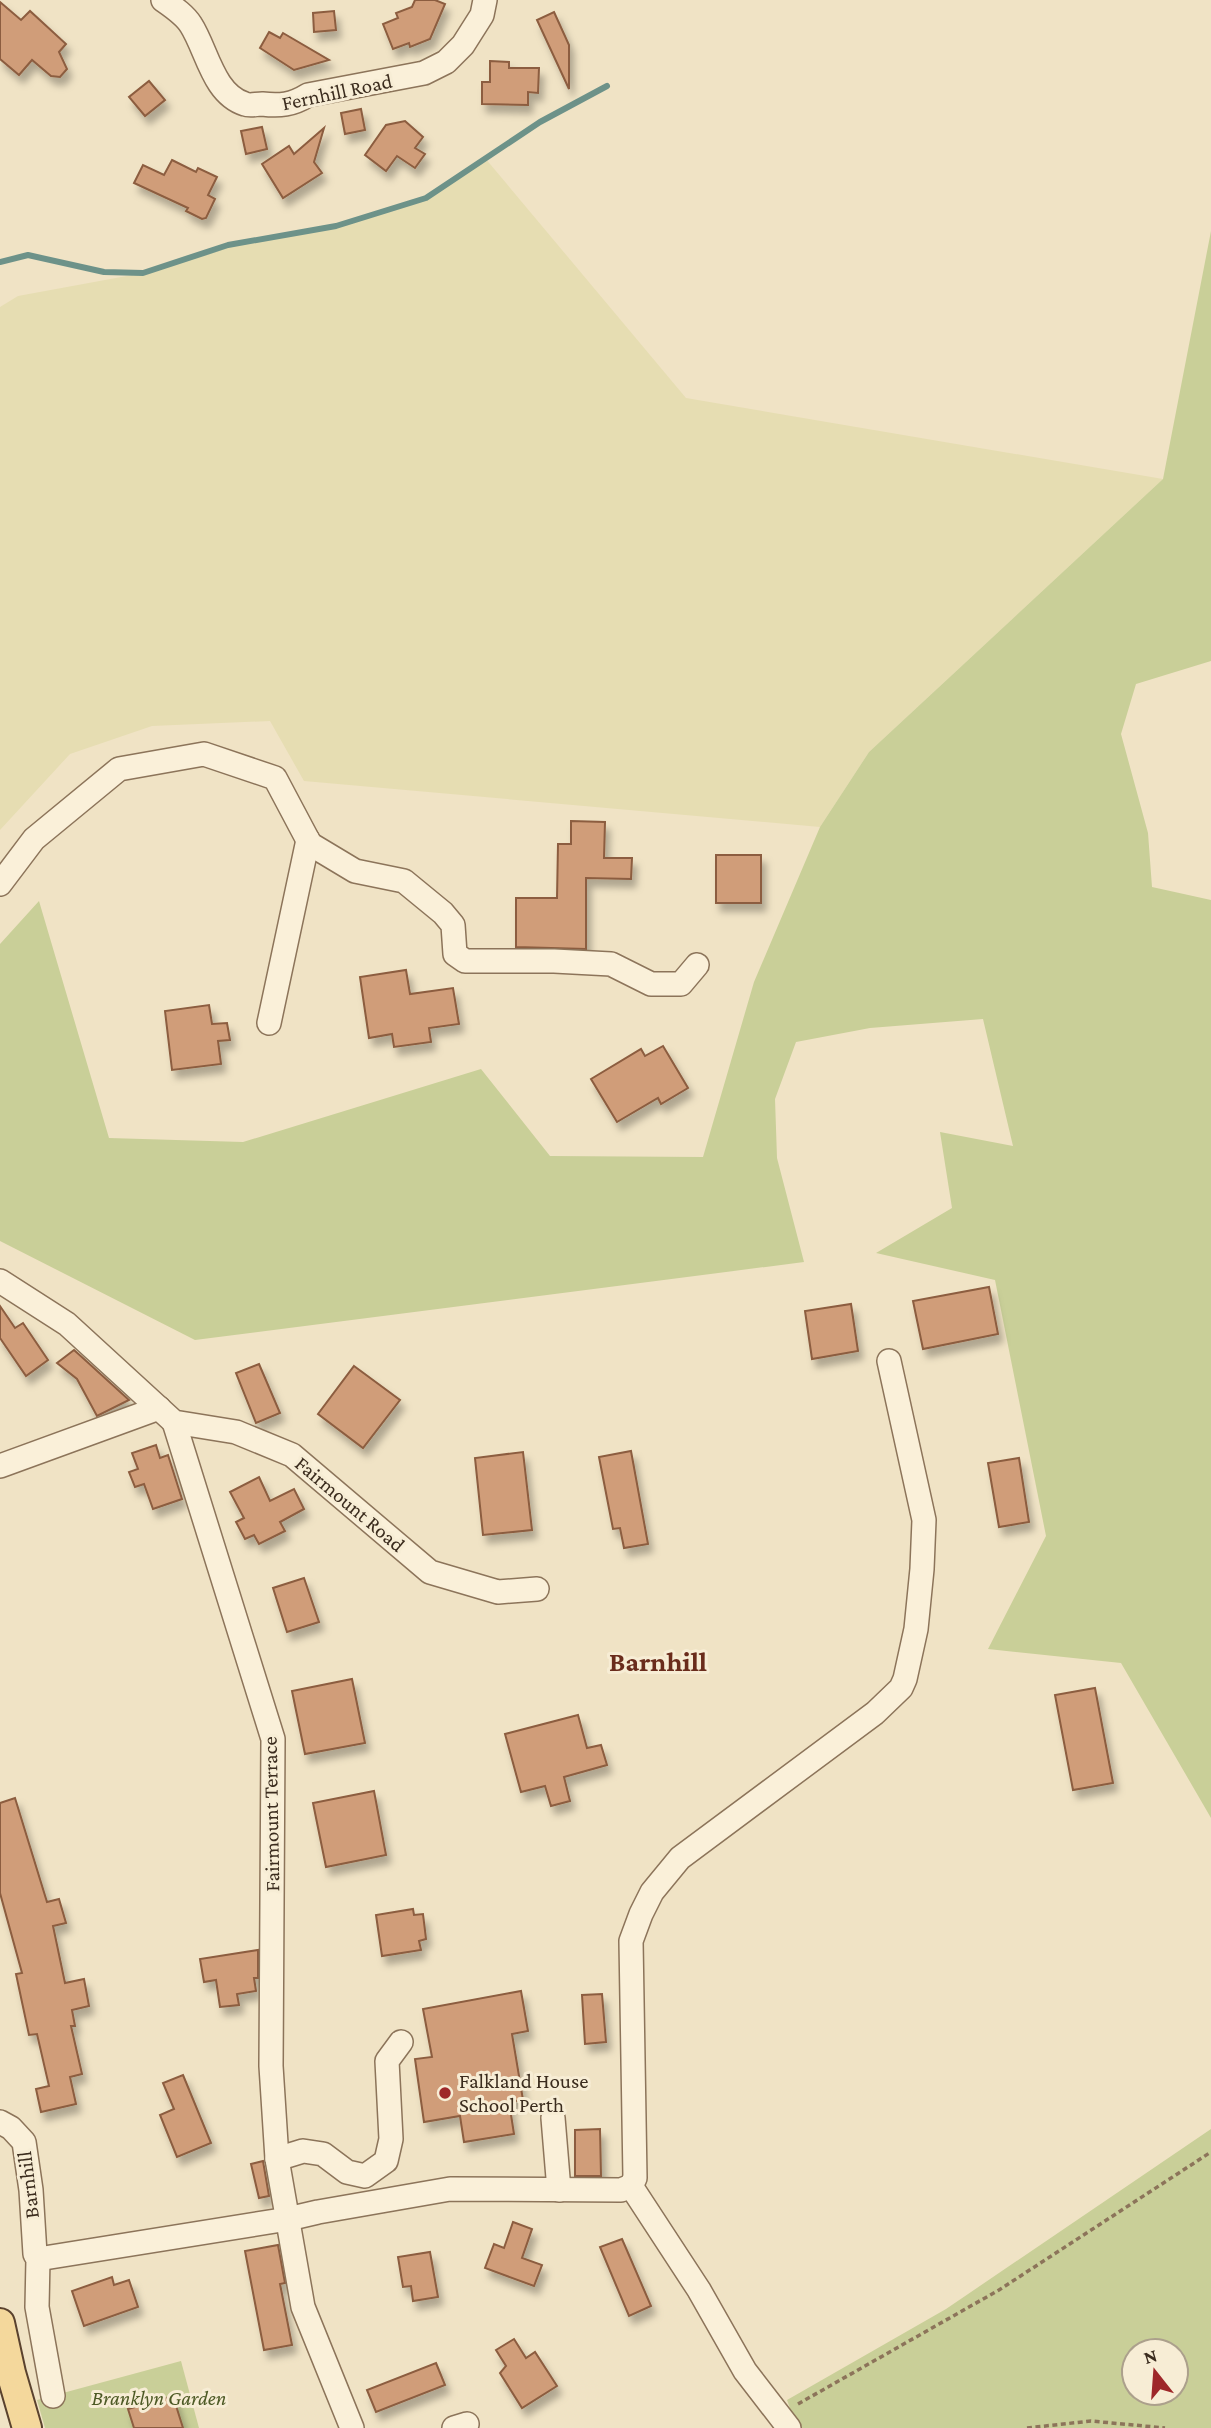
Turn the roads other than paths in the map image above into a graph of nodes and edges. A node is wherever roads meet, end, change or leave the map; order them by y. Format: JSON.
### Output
{"nodes":[{"id":1,"x":163,"y":0,"type":"edge"},
{"id":2,"x":485,"y":0,"type":"edge"},
{"id":3,"x":308,"y":840,"type":"junction"},
{"id":4,"x":0,"y":884,"type":"edge"},
{"id":5,"x":697,"y":965,"type":"dead end"},
{"id":6,"x":269,"y":1023,"type":"dead end"},
{"id":7,"x":0,"y":1281,"type":"edge"},
{"id":8,"x":889,"y":1361,"type":"dead end"},
{"id":9,"x":167,"y":1415,"type":"junction"},
{"id":10,"x":0,"y":1466,"type":"edge"},
{"id":11,"x":537,"y":1589,"type":"dead end"},
{"id":12,"x":401,"y":2042,"type":"dead end"},
{"id":13,"x":553,"y":2118,"type":"dead end"},
{"id":14,"x":0,"y":2122,"type":"edge"},
{"id":15,"x":277,"y":2159,"type":"junction"},
{"id":16,"x":631,"y":2186,"type":"junction"},
{"id":17,"x":559,"y":2190,"type":"junction"},
{"id":18,"x":288,"y":2220,"type":"junction"},
{"id":19,"x":38,"y":2259,"type":"junction"},
{"id":20,"x":0,"y":2323,"type":"edge"},
{"id":21,"x":53,"y":2396,"type":"dead end"},
{"id":22,"x":783,"y":2421,"type":"edge"},
{"id":23,"x":27,"y":2428,"type":"edge"},
{"id":24,"x":352,"y":2428,"type":"edge"}],
"edges":[{"from":1,"to":2,"type":"street","name":"Fernhill Road"},
{"from":3,"to":4,"type":"street"},
{"from":3,"to":5,"type":"street"},
{"from":3,"to":6,"type":"street"},
{"from":7,"to":9,"type":"street"},
{"from":8,"to":16,"type":"street"},
{"from":9,"to":10,"type":"street"},
{"from":9,"to":11,"type":"street","name":"Fairmount Road"},
{"from":9,"to":15,"type":"street","name":"Fairmount Terrace"},
{"from":12,"to":15,"type":"street"},
{"from":13,"to":17,"type":"street"},
{"from":14,"to":19,"type":"street","name":"Barnhill"},
{"from":15,"to":18,"type":"street","name":"Fairmount Terrace"},
{"from":16,"to":17,"type":"street"},
{"from":16,"to":22,"type":"street"},
{"from":17,"to":18,"type":"street"},
{"from":18,"to":19,"type":"street"},
{"from":18,"to":24,"type":"street","name":"Fairmount Terrace"},
{"from":19,"to":21,"type":"street","name":"Barnhill"},
{"from":20,"to":23,"type":"main road"}]}
